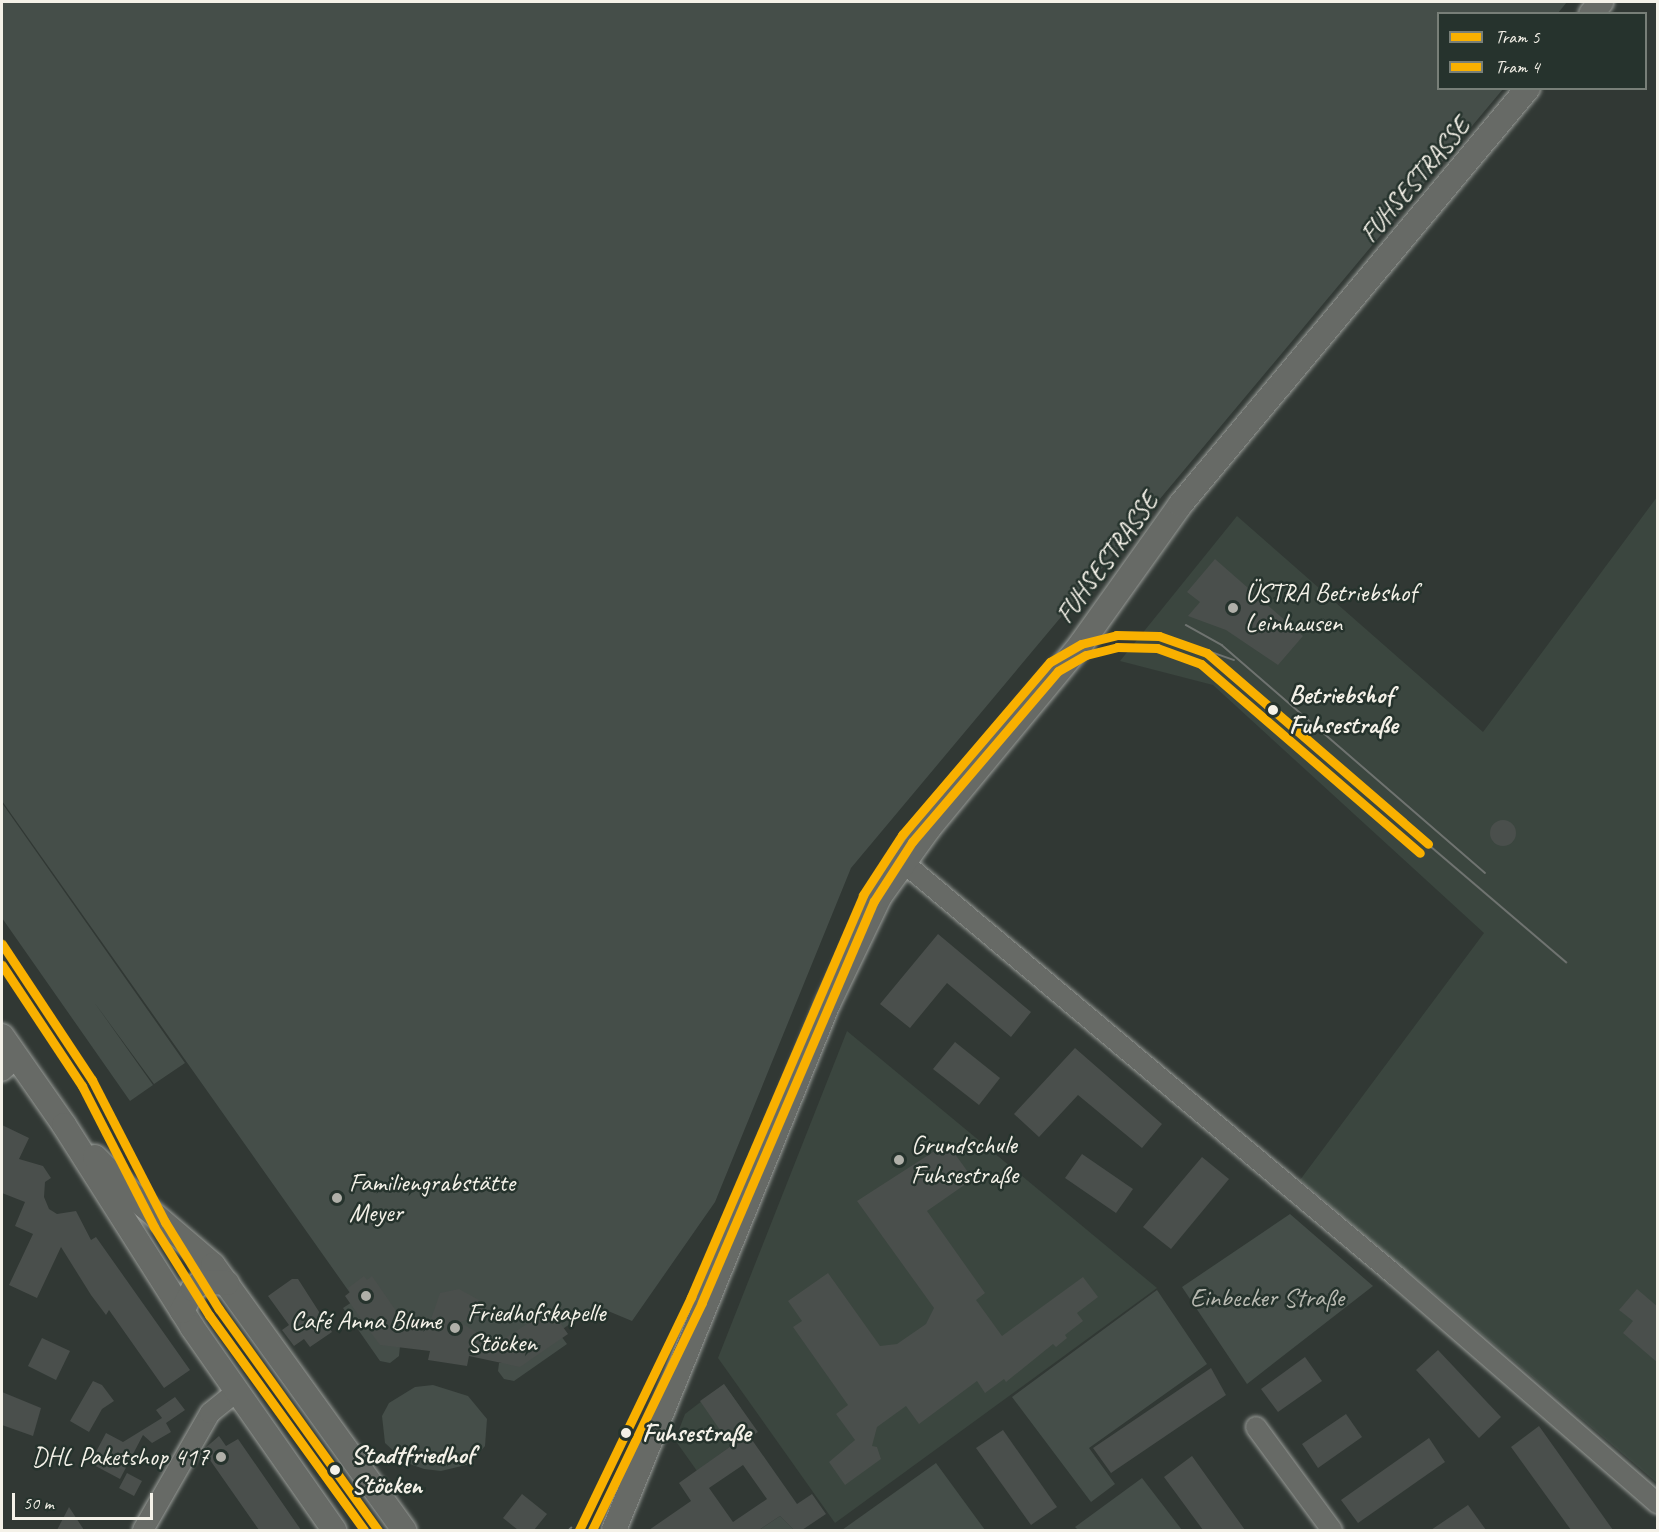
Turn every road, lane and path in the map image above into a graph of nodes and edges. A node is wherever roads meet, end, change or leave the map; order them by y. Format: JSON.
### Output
{"nodes":[{"id":1,"x":1526,"y":90,"type":"edge"},
{"id":2,"x":903,"y":862,"type":"junction"},
{"id":3,"x":2,"y":1036,"type":"edge"},
{"id":4,"x":9,"y":1064,"type":"edge"},
{"id":5,"x":64,"y":1125,"type":"junction"},
{"id":6,"x":227,"y":1283,"type":"junction"},
{"id":7,"x":182,"y":1311,"type":"junction"},
{"id":8,"x":236,"y":1392,"type":"junction"},
{"id":9,"x":1256,"y":1427,"type":"dead end"},
{"id":10,"x":1658,"y":1504,"type":"edge"},
{"id":11,"x":143,"y":1530,"type":"edge"},
{"id":12,"x":334,"y":1530,"type":"edge"},
{"id":13,"x":404,"y":1530,"type":"edge"},
{"id":14,"x":614,"y":1530,"type":"edge"},
{"id":15,"x":1332,"y":1530,"type":"edge"}],
"edges":[{"from":1,"to":2,"type":"street","name":"FUHSESTRASSE"},
{"from":2,"to":10,"type":"street"},
{"from":2,"to":14,"type":"street","name":"FUHSESTRASSE"},
{"from":3,"to":4,"type":"street"},
{"from":4,"to":5,"type":"street"},
{"from":5,"to":6,"type":"street"},
{"from":5,"to":7,"type":"street"},
{"from":6,"to":7,"type":"street"},
{"from":6,"to":13,"type":"street"},
{"from":7,"to":8,"type":"street"},
{"from":8,"to":11,"type":"street"},
{"from":8,"to":12,"type":"street"},
{"from":9,"to":15,"type":"street"}]}
